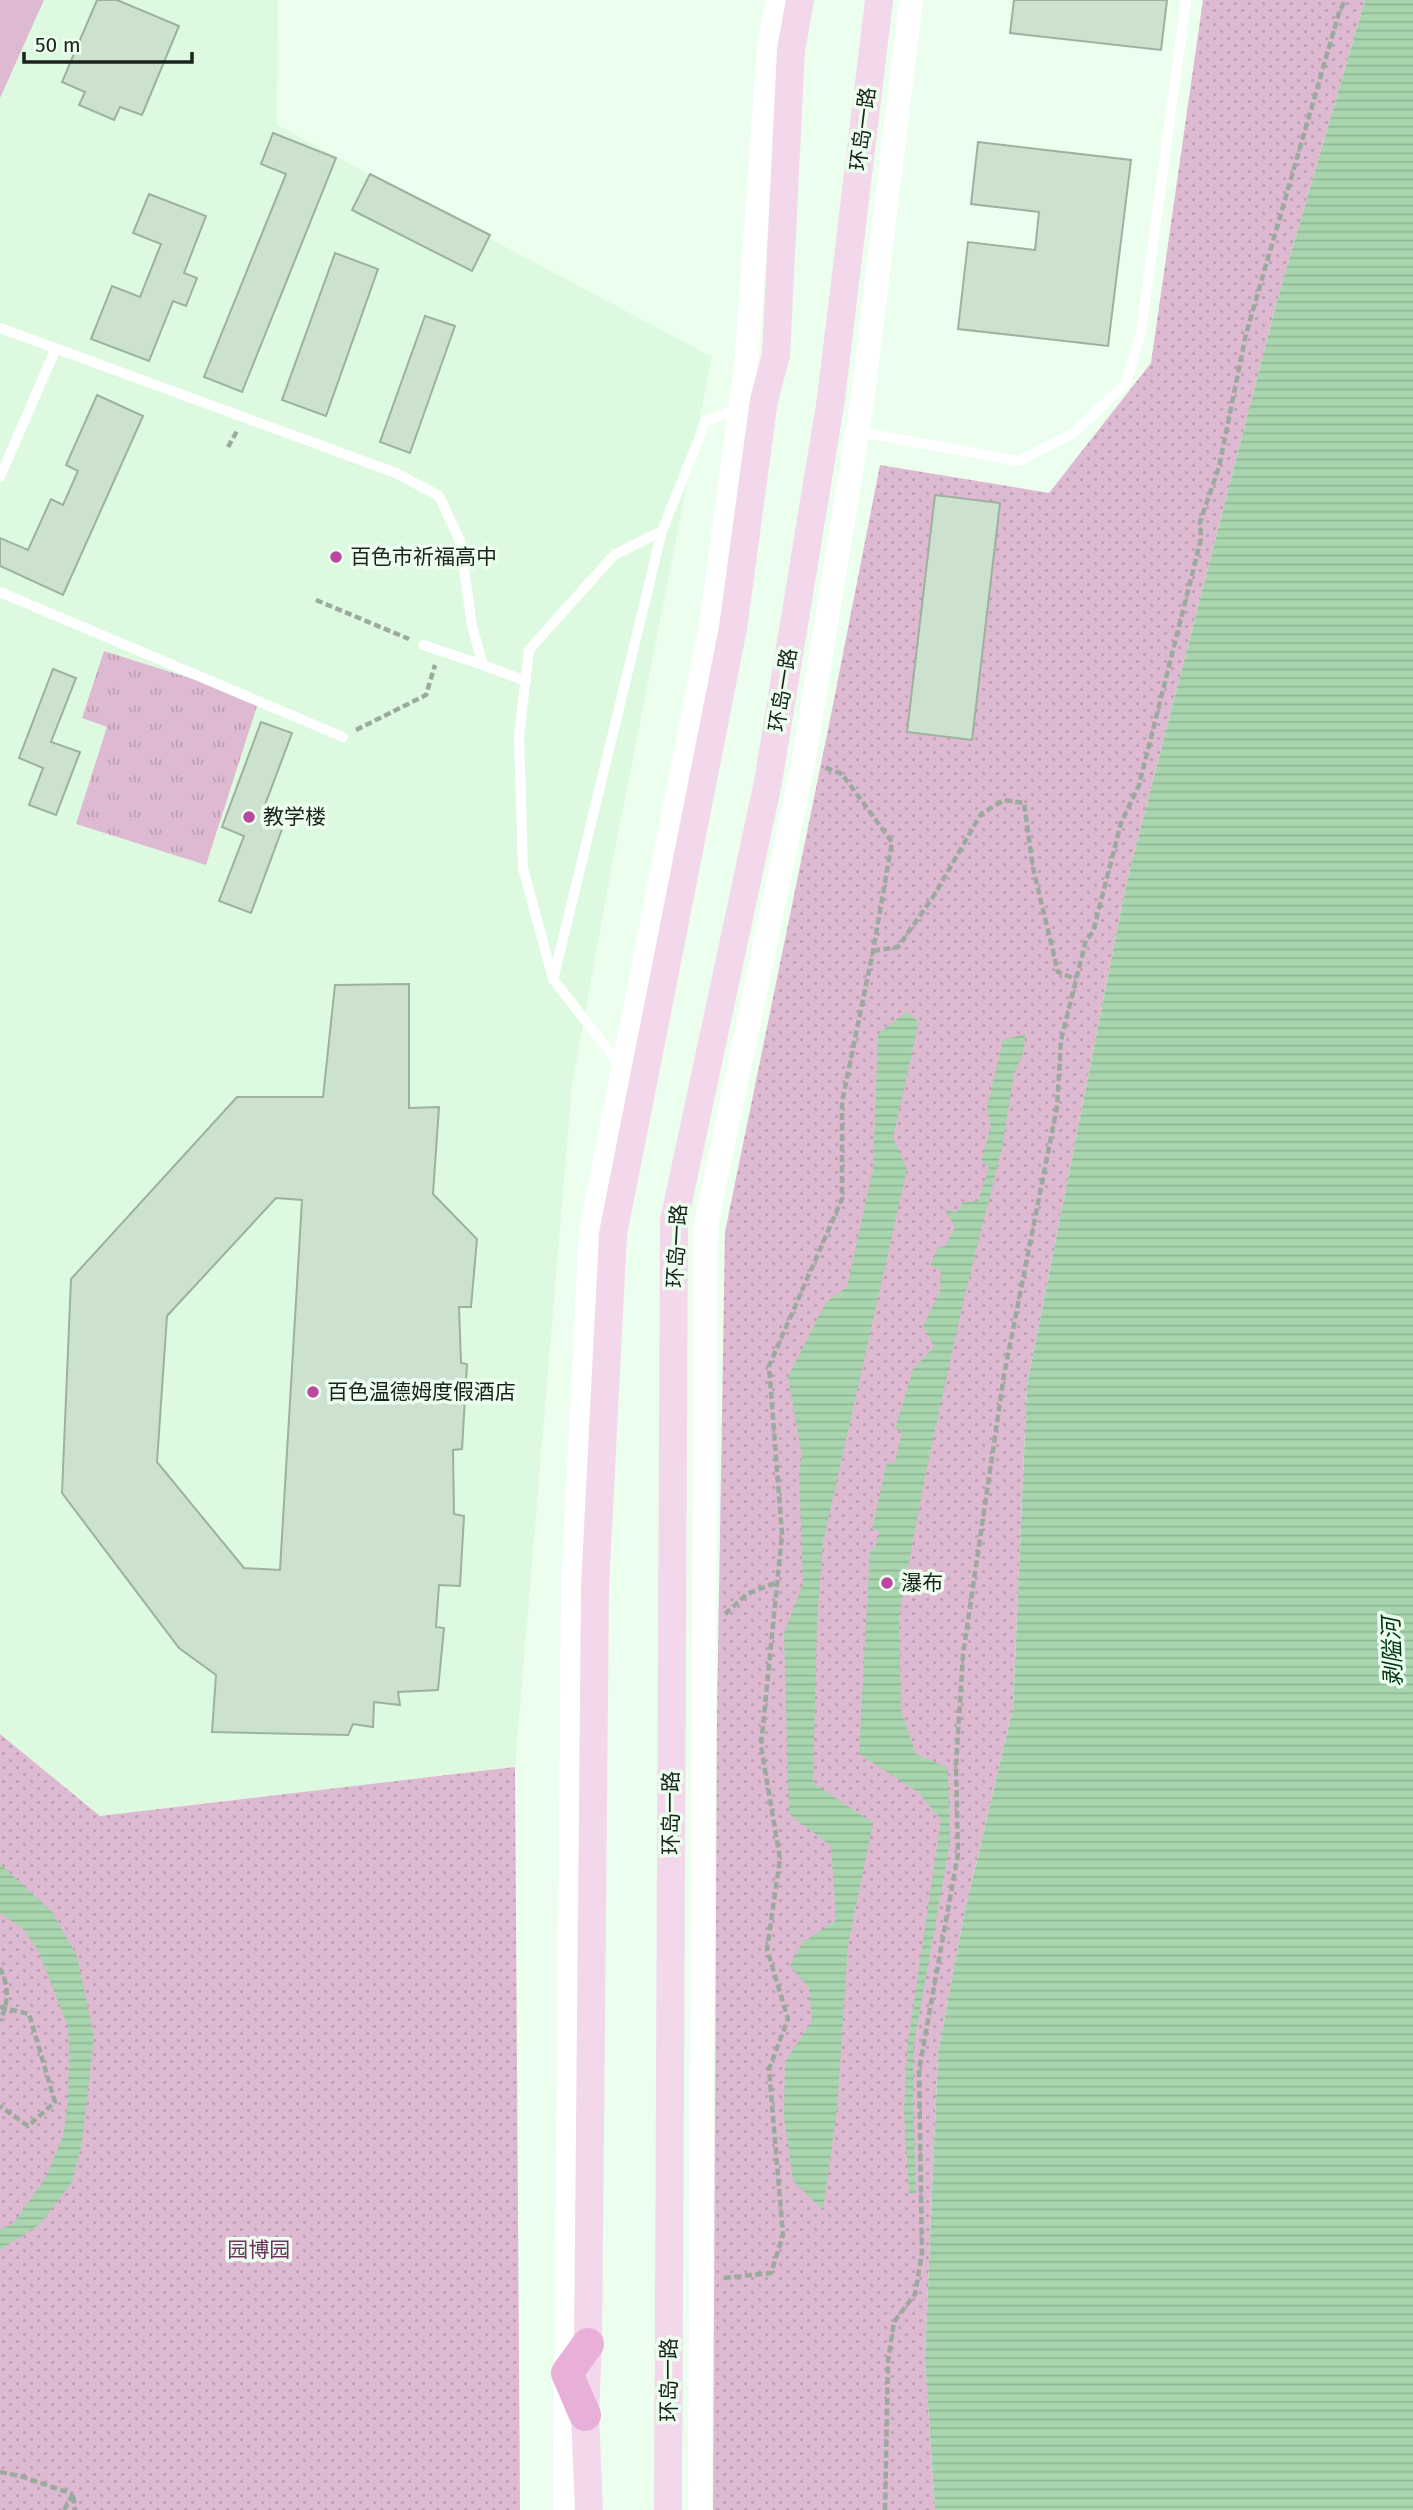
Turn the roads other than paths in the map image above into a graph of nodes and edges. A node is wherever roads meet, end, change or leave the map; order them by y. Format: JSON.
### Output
{"nodes":[{"id":1,"x":778,"y":0,"type":"edge"},
{"id":2,"x":800,"y":0,"type":"edge"},
{"id":3,"x":879,"y":0,"type":"edge"},
{"id":4,"x":911,"y":0,"type":"edge"},
{"id":5,"x":1186,"y":0,"type":"edge"},
{"id":6,"x":0,"y":328,"type":"edge"},
{"id":7,"x":56,"y":348,"type":"junction"},
{"id":8,"x":753,"y":403,"type":"junction"},
{"id":9,"x":858,"y":432,"type":"junction"},
{"id":10,"x":0,"y":477,"type":"edge"},
{"id":11,"x":662,"y":531,"type":"junction"},
{"id":12,"x":0,"y":592,"type":"edge"},
{"id":13,"x":423,"y":645,"type":"road end"},
{"id":14,"x":484,"y":665,"type":"junction"},
{"id":15,"x":526,"y":681,"type":"junction"},
{"id":16,"x":343,"y":737,"type":"road end"},
{"id":17,"x":553,"y":979,"type":"junction"},
{"id":18,"x":623,"y":1069,"type":"junction"},
{"id":19,"x":641,"y":1092,"type":"junction"},
{"id":20,"x":589,"y":2344,"type":"junction"},
{"id":21,"x":566,"y":2373,"type":"junction"},
{"id":22,"x":585,"y":2415,"type":"junction"},
{"id":23,"x":565,"y":2510,"type":"edge"},
{"id":24,"x":589,"y":2510,"type":"edge"},
{"id":25,"x":668,"y":2510,"type":"edge"},
{"id":26,"x":700,"y":2510,"type":"edge"}],
"edges":[{"from":1,"to":8,"type":"street"},
{"from":2,"to":8,"type":"main road"},
{"from":3,"to":25,"type":"main road","name":"环岛一路"},
{"from":4,"to":9,"type":"street"},
{"from":5,"to":9,"type":"lane"},
{"from":6,"to":7,"type":"lane"},
{"from":7,"to":10,"type":"lane"},
{"from":7,"to":14,"type":"lane"},
{"from":8,"to":11,"type":"lane"},
{"from":8,"to":18,"type":"street"},
{"from":8,"to":19,"type":"main road"},
{"from":9,"to":26,"type":"street"},
{"from":11,"to":15,"type":"lane"},
{"from":11,"to":17,"type":"lane"},
{"from":12,"to":16,"type":"lane"},
{"from":13,"to":14,"type":"lane"},
{"from":14,"to":15,"type":"lane"},
{"from":15,"to":17,"type":"lane"},
{"from":17,"to":18,"type":"lane"},
{"from":18,"to":19,"type":"lane"},
{"from":18,"to":21,"type":"street"},
{"from":19,"to":20,"type":"main road"},
{"from":20,"to":21,"type":"main road"},
{"from":20,"to":22,"type":"main road"},
{"from":21,"to":22,"type":"main road"},
{"from":21,"to":23,"type":"street"},
{"from":22,"to":24,"type":"main road"}]}
